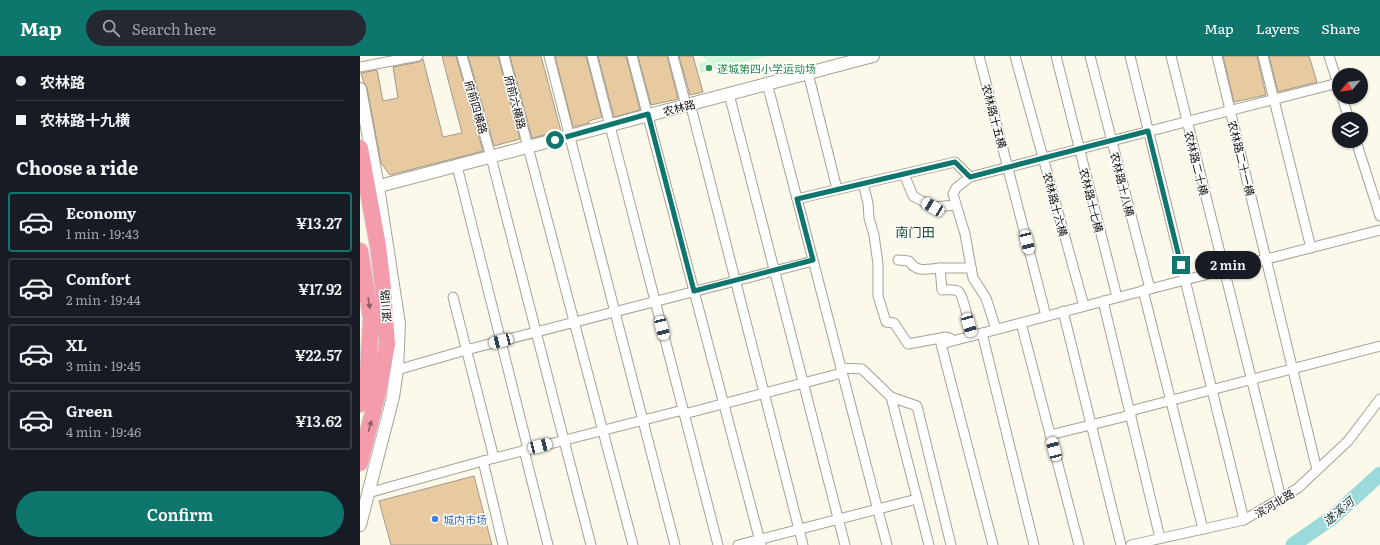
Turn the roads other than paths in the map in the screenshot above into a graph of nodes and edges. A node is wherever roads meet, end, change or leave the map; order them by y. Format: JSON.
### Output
{"nodes":[{"id":1,"x":418,"y":56,"type":"edge"},
{"id":2,"x":462,"y":56,"type":"edge"},
{"id":3,"x":504,"y":56,"type":"edge"},
{"id":4,"x":549,"y":56,"type":"edge"},
{"id":5,"x":592,"y":56,"type":"edge"},
{"id":6,"x":632,"y":56,"type":"edge"},
{"id":7,"x":672,"y":56,"type":"edge"},
{"id":8,"x":979,"y":56,"type":"edge"},
{"id":9,"x":1015,"y":56,"type":"edge"},
{"id":10,"x":1056,"y":56,"type":"edge"},
{"id":11,"x":1090,"y":56,"type":"edge"},
{"id":12,"x":1130,"y":56,"type":"edge"},
{"id":13,"x":1171,"y":56,"type":"edge"},
{"id":14,"x":1217,"y":56,"type":"edge"},
{"id":15,"x":1263,"y":56,"type":"edge"},
{"id":16,"x":1329,"y":56,"type":"edge"},
{"id":17,"x":866,"y":57,"type":"edge"},
{"id":18,"x":360,"y":67,"type":"edge"},
{"id":19,"x":1333,"y":68,"type":"edge"},
{"id":20,"x":808,"y":73,"type":"junction"},
{"id":21,"x":768,"y":83,"type":"junction"},
{"id":22,"x":1332,"y":86,"type":"edge"},
{"id":23,"x":360,"y":89,"type":"edge"},
{"id":24,"x":729,"y":94,"type":"junction"},
{"id":25,"x":1274,"y":99,"type":"junction"},
{"id":26,"x":688,"y":104,"type":"junction"},
{"id":27,"x":1230,"y":110,"type":"junction"},
{"id":28,"x":648,"y":114,"type":"junction"},
{"id":29,"x":1186,"y":122,"type":"junction"},
{"id":30,"x":609,"y":125,"type":"junction"},
{"id":31,"x":1148,"y":131,"type":"junction"},
{"id":32,"x":569,"y":136,"type":"junction"},
{"id":33,"x":1112,"y":141,"type":"junction"},
{"id":34,"x":360,"y":148,"type":"edge"},
{"id":35,"x":527,"y":148,"type":"junction"},
{"id":36,"x":1358,"y":148,"type":"edge"},
{"id":37,"x":1079,"y":149,"type":"junction"},
{"id":38,"x":491,"y":157,"type":"junction"},
{"id":39,"x":1043,"y":158,"type":"junction"},
{"id":40,"x":457,"y":166,"type":"junction"},
{"id":41,"x":1008,"y":167,"type":"junction"},
{"id":42,"x":904,"y":174,"type":"junction"},
{"id":43,"x":970,"y":177,"type":"junction"},
{"id":44,"x":863,"y":183,"type":"junction"},
{"id":45,"x":373,"y":188,"type":"junction"},
{"id":46,"x":837,"y":190,"type":"junction"},
{"id":47,"x":797,"y":199,"type":"junction"},
{"id":48,"x":956,"y":205,"type":"junction"},
{"id":49,"x":1380,"y":216,"type":"edge"},
{"id":50,"x":1380,"y":230,"type":"edge"},
{"id":51,"x":1311,"y":248,"type":"junction"},
{"id":52,"x":360,"y":251,"type":"edge"},
{"id":53,"x":1266,"y":259,"type":"junction"},
{"id":54,"x":813,"y":260,"type":"junction"},
{"id":55,"x":898,"y":260,"type":"dead end"},
{"id":56,"x":940,"y":268,"type":"junction"},
{"id":57,"x":971,"y":268,"type":"junction"},
{"id":58,"x":774,"y":270,"type":"junction"},
{"id":59,"x":1224,"y":270,"type":"junction"},
{"id":60,"x":736,"y":280,"type":"junction"},
{"id":61,"x":1185,"y":280,"type":"junction"},
{"id":62,"x":1146,"y":290,"type":"junction"},
{"id":63,"x":694,"y":291,"type":"junction"},
{"id":64,"x":453,"y":297,"type":"dead end"},
{"id":65,"x":1117,"y":297,"type":"junction"},
{"id":66,"x":655,"y":301,"type":"junction"},
{"id":67,"x":1103,"y":301,"type":"junction"},
{"id":68,"x":1084,"y":306,"type":"junction"},
{"id":69,"x":1063,"y":311,"type":"junction"},
{"id":70,"x":615,"y":312,"type":"junction"},
{"id":71,"x":1046,"y":316,"type":"junction"},
{"id":72,"x":574,"y":322,"type":"junction"},
{"id":73,"x":1021,"y":323,"type":"junction"},
{"id":74,"x":996,"y":329,"type":"junction"},
{"id":75,"x":536,"y":332,"type":"junction"},
{"id":76,"x":982,"y":333,"type":"junction"},
{"id":77,"x":972,"y":336,"type":"junction"},
{"id":78,"x":958,"y":340,"type":"junction"},
{"id":79,"x":501,"y":341,"type":"junction"},
{"id":80,"x":1380,"y":346,"type":"edge"},
{"id":81,"x":466,"y":350,"type":"junction"},
{"id":82,"x":1292,"y":368,"type":"junction"},
{"id":83,"x":397,"y":370,"type":"junction"},
{"id":84,"x":842,"y":371,"type":"junction"},
{"id":85,"x":1252,"y":379,"type":"junction"},
{"id":86,"x":803,"y":384,"type":"junction"},
{"id":87,"x":1211,"y":390,"type":"junction"},
{"id":88,"x":764,"y":394,"type":"junction"},
{"id":89,"x":891,"y":397,"type":"junction"},
{"id":90,"x":1380,"y":399,"type":"edge"},
{"id":91,"x":1171,"y":400,"type":"junction"},
{"id":92,"x":360,"y":404,"type":"edge"},
{"id":93,"x":724,"y":404,"type":"junction"},
{"id":94,"x":684,"y":412,"type":"junction"},
{"id":95,"x":1130,"y":413,"type":"junction"},
{"id":96,"x":643,"y":420,"type":"junction"},
{"id":97,"x":1091,"y":426,"type":"junction"},
{"id":98,"x":602,"y":430,"type":"junction"},
{"id":99,"x":1050,"y":435,"type":"junction"},
{"id":100,"x":564,"y":440,"type":"junction"},
{"id":101,"x":526,"y":450,"type":"junction"},
{"id":102,"x":494,"y":458,"type":"junction"},
{"id":103,"x":483,"y":460,"type":"junction"},
{"id":104,"x":360,"y":463,"type":"edge"},
{"id":105,"x":1317,"y":470,"type":"junction"},
{"id":106,"x":368,"y":492,"type":"junction"},
{"id":107,"x":1281,"y":498,"type":"junction"},
{"id":108,"x":917,"y":499,"type":"junction"},
{"id":109,"x":878,"y":509,"type":"junction"},
{"id":110,"x":838,"y":520,"type":"junction"},
{"id":111,"x":1244,"y":520,"type":"junction"},
{"id":112,"x":360,"y":525,"type":"edge"},
{"id":113,"x":799,"y":529,"type":"junction"},
{"id":114,"x":1203,"y":529,"type":"junction"},
{"id":115,"x":1160,"y":538,"type":"junction"},
{"id":116,"x":760,"y":542,"type":"edge"},
{"id":117,"x":503,"y":545,"type":"edge"},
{"id":118,"x":548,"y":545,"type":"edge"},
{"id":119,"x":591,"y":545,"type":"edge"},
{"id":120,"x":633,"y":545,"type":"edge"},
{"id":121,"x":675,"y":545,"type":"edge"},
{"id":122,"x":718,"y":545,"type":"edge"},
{"id":123,"x":738,"y":545,"type":"edge"},
{"id":124,"x":803,"y":545,"type":"edge"},
{"id":125,"x":845,"y":545,"type":"edge"},
{"id":126,"x":887,"y":545,"type":"edge"},
{"id":127,"x":929,"y":545,"type":"edge"},
{"id":128,"x":951,"y":545,"type":"edge"},
{"id":129,"x":993,"y":545,"type":"edge"},
{"id":130,"x":1034,"y":545,"type":"edge"},
{"id":131,"x":1079,"y":545,"type":"edge"},
{"id":132,"x":1121,"y":545,"type":"edge"},
{"id":133,"x":1131,"y":545,"type":"edge"}],
"edges":[{"from":1,"to":18,"type":"street"},
{"from":2,"to":38,"type":"street","name":"府前四横路"},
{"from":3,"to":35,"type":"street","name":"府前六横路"},
{"from":4,"to":32,"type":"street"},
{"from":5,"to":30,"type":"street"},
{"from":6,"to":28,"type":"street"},
{"from":7,"to":26,"type":"street"},
{"from":8,"to":41,"type":"street","name":"农林路十五横"},
{"from":9,"to":39,"type":"street","name":"农林路十六横"},
{"from":10,"to":37,"type":"street","name":"农林路十七横"},
{"from":11,"to":33,"type":"street","name":"农林路十八横"},
{"from":12,"to":31,"type":"street"},
{"from":13,"to":29,"type":"street","name":"农林路二十横"},
{"from":14,"to":27,"type":"street","name":"农林路二十一横"},
{"from":15,"to":25,"type":"street"},
{"from":16,"to":19,"type":"street"},
{"from":17,"to":20,"type":"street","name":"农林路"},
{"from":20,"to":21,"type":"street","name":"农林路"},
{"from":20,"to":46,"type":"street"},
{"from":21,"to":24,"type":"street","name":"农林路"},
{"from":21,"to":47,"type":"street"},
{"from":22,"to":25,"type":"street"},
{"from":23,"to":45,"type":"street"},
{"from":24,"to":26,"type":"street","name":"农林路"},
{"from":24,"to":58,"type":"street"},
{"from":25,"to":27,"type":"street"},
{"from":25,"to":51,"type":"street"},
{"from":26,"to":28,"type":"street","name":"农林路"},
{"from":26,"to":60,"type":"street"},
{"from":27,"to":29,"type":"street"},
{"from":27,"to":53,"type":"street","name":"农林路二十一横"},
{"from":28,"to":30,"type":"street","name":"农林路"},
{"from":28,"to":63,"type":"street"},
{"from":29,"to":31,"type":"street"},
{"from":29,"to":59,"type":"street","name":"农林路二十横"},
{"from":30,"to":32,"type":"street","name":"农林路"},
{"from":30,"to":66,"type":"street"},
{"from":31,"to":33,"type":"street"},
{"from":31,"to":61,"type":"street"},
{"from":32,"to":35,"type":"street","name":"农林路"},
{"from":32,"to":70,"type":"street"},
{"from":33,"to":37,"type":"street"},
{"from":33,"to":62,"type":"street","name":"农林路十八横"},
{"from":34,"to":45,"type":"highway","name":"湛川路"},
{"from":35,"to":38,"type":"street","name":"农林路"},
{"from":35,"to":72,"type":"street","name":"府前六横路"},
{"from":36,"to":49,"type":"street"},
{"from":37,"to":39,"type":"street"},
{"from":37,"to":65,"type":"street","name":"农林路十七横"},
{"from":38,"to":40,"type":"street","name":"农林路"},
{"from":38,"to":75,"type":"street","name":"府前四横路"},
{"from":39,"to":41,"type":"street"},
{"from":39,"to":68,"type":"street","name":"农林路十六横"},
{"from":40,"to":45,"type":"street","name":"农林路"},
{"from":40,"to":79,"type":"street"},
{"from":41,"to":43,"type":"street"},
{"from":41,"to":71,"type":"street","name":"农林路十五横"},
{"from":42,"to":43,"type":"street"},
{"from":42,"to":44,"type":"street"},
{"from":42,"to":48,"type":"street"},
{"from":43,"to":48,"type":"street"},
{"from":44,"to":46,"type":"street"},
{"from":44,"to":78,"type":"street"},
{"from":45,"to":83,"type":"street"},
{"from":104,"to":45,"type":"highway","name":"湛川路","one_way":true},
{"from":46,"to":47,"type":"street"},
{"from":47,"to":54,"type":"street"},
{"from":48,"to":57,"type":"street"},
{"from":50,"to":51,"type":"street"},
{"from":51,"to":53,"type":"street"},
{"from":52,"to":92,"type":"highway","name":"湛川路","one_way":true},
{"from":53,"to":59,"type":"street"},
{"from":53,"to":82,"type":"street","name":"农林路二十一横"},
{"from":54,"to":58,"type":"street"},
{"from":54,"to":84,"type":"street"},
{"from":55,"to":56,"type":"street"},
{"from":56,"to":57,"type":"street"},
{"from":56,"to":77,"type":"street"},
{"from":57,"to":74,"type":"street"},
{"from":58,"to":60,"type":"street"},
{"from":58,"to":86,"type":"street"},
{"from":59,"to":61,"type":"street"},
{"from":59,"to":85,"type":"street","name":"农林路二十横"},
{"from":60,"to":63,"type":"street"},
{"from":60,"to":88,"type":"street"},
{"from":61,"to":62,"type":"street"},
{"from":61,"to":87,"type":"street"},
{"from":62,"to":65,"type":"street"},
{"from":62,"to":91,"type":"street","name":"农林路十八横"},
{"from":63,"to":66,"type":"street"},
{"from":63,"to":93,"type":"street"},
{"from":64,"to":81,"type":"street"},
{"from":65,"to":67,"type":"street"},
{"from":66,"to":70,"type":"street"},
{"from":66,"to":94,"type":"street"},
{"from":67,"to":68,"type":"street"},
{"from":67,"to":95,"type":"street"},
{"from":68,"to":69,"type":"street"},
{"from":69,"to":71,"type":"street"},
{"from":69,"to":97,"type":"street"},
{"from":70,"to":72,"type":"street"},
{"from":70,"to":96,"type":"street"},
{"from":71,"to":73,"type":"street"},
{"from":72,"to":75,"type":"street"},
{"from":72,"to":98,"type":"street","name":"府前六横路"},
{"from":73,"to":74,"type":"street"},
{"from":73,"to":99,"type":"street"},
{"from":74,"to":76,"type":"street"},
{"from":75,"to":79,"type":"street"},
{"from":75,"to":100,"type":"street","name":"府前四横路"},
{"from":76,"to":77,"type":"street"},
{"from":76,"to":130,"type":"street"},
{"from":77,"to":78,"type":"street"},
{"from":78,"to":129,"type":"street"},
{"from":79,"to":81,"type":"street"},
{"from":79,"to":101,"type":"street"},
{"from":80,"to":82,"type":"street"},
{"from":81,"to":83,"type":"street"},
{"from":81,"to":102,"type":"street"},
{"from":82,"to":85,"type":"street"},
{"from":82,"to":105,"type":"street","name":"农林路二十一横"},
{"from":83,"to":106,"type":"street"},
{"from":84,"to":86,"type":"street"},
{"from":84,"to":89,"type":"street"},
{"from":84,"to":109,"type":"street"},
{"from":85,"to":87,"type":"street"},
{"from":85,"to":107,"type":"street","name":"农林路二十横"},
{"from":86,"to":88,"type":"street"},
{"from":86,"to":110,"type":"street"},
{"from":87,"to":91,"type":"street"},
{"from":87,"to":111,"type":"street"},
{"from":88,"to":93,"type":"street"},
{"from":88,"to":113,"type":"street"},
{"from":89,"to":108,"type":"street"},
{"from":89,"to":128,"type":"street"},
{"from":90,"to":105,"type":"street","name":"滨河北路"},
{"from":91,"to":95,"type":"street"},
{"from":91,"to":114,"type":"street","name":"农林路十八横"},
{"from":93,"to":94,"type":"street"},
{"from":93,"to":116,"type":"street"},
{"from":94,"to":96,"type":"street"},
{"from":94,"to":122,"type":"street"},
{"from":95,"to":97,"type":"street"},
{"from":95,"to":115,"type":"street"},
{"from":96,"to":98,"type":"street"},
{"from":96,"to":121,"type":"street"},
{"from":97,"to":99,"type":"street"},
{"from":97,"to":132,"type":"street"},
{"from":98,"to":100,"type":"street"},
{"from":98,"to":120,"type":"street","name":"府前六横路"},
{"from":99,"to":131,"type":"street"},
{"from":100,"to":101,"type":"street"},
{"from":100,"to":119,"type":"street","name":"府前四横路"},
{"from":101,"to":102,"type":"street"},
{"from":101,"to":118,"type":"street"},
{"from":102,"to":103,"type":"street"},
{"from":103,"to":106,"type":"street"},
{"from":103,"to":117,"type":"street"},
{"from":105,"to":107,"type":"street","name":"滨河北路"},
{"from":106,"to":112,"type":"street"},
{"from":107,"to":111,"type":"street","name":"滨河北路"},
{"from":108,"to":109,"type":"street"},
{"from":108,"to":127,"type":"street"},
{"from":109,"to":110,"type":"street"},
{"from":109,"to":126,"type":"street"},
{"from":110,"to":113,"type":"street"},
{"from":110,"to":125,"type":"street"},
{"from":111,"to":114,"type":"street","name":"滨河北路"},
{"from":113,"to":116,"type":"street"},
{"from":113,"to":124,"type":"street"},
{"from":114,"to":115,"type":"street","name":"滨河北路"},
{"from":115,"to":133,"type":"street","name":"滨河北路"},
{"from":116,"to":123,"type":"street"}]}
